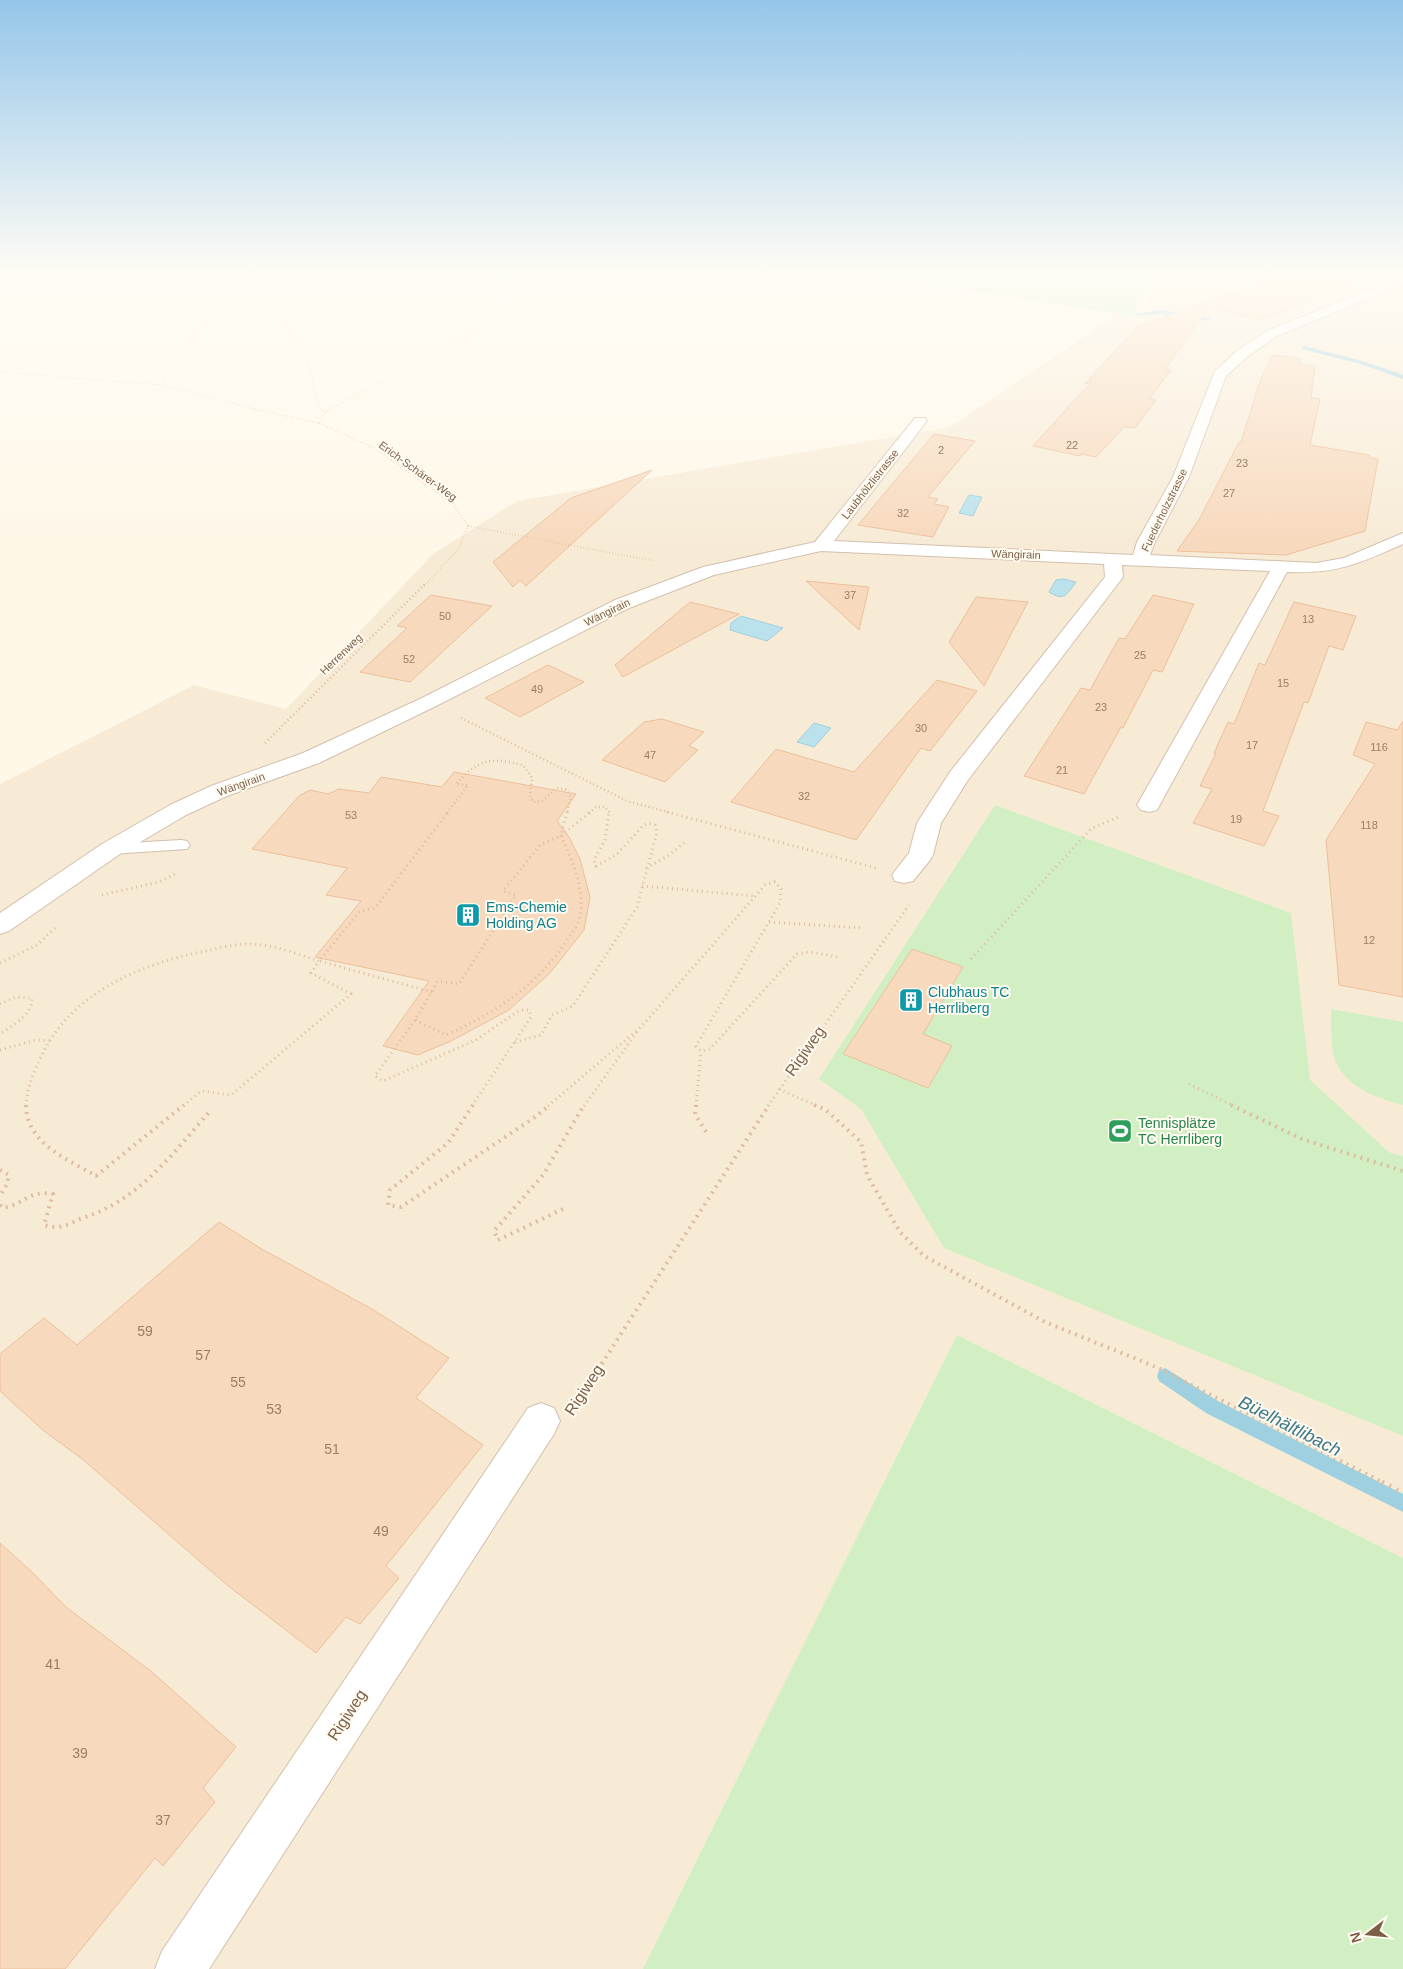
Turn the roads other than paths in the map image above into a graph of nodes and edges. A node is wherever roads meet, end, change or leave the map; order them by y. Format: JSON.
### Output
{"nodes":[{"id":1,"x":1232,"y":364,"type":"edge"},
{"id":2,"x":920,"y":421,"type":"dead end"},
{"id":3,"x":1403,"y":538,"type":"edge"},
{"id":4,"x":821,"y":546,"type":"junction"},
{"id":5,"x":1112,"y":558,"type":"junction"},
{"id":6,"x":1140,"y":559,"type":"junction"},
{"id":7,"x":1281,"y":567,"type":"junction"},
{"id":8,"x":1149,"y":805,"type":"road end"},
{"id":9,"x":181,"y":845,"type":"dead end"},
{"id":10,"x":112,"y":849,"type":"junction"},
{"id":11,"x":904,"y":875,"type":"road end"},
{"id":12,"x":0,"y":925,"type":"edge"},
{"id":13,"x":541,"y":1421,"type":"road end"},
{"id":14,"x":180,"y":1969,"type":"edge"}],
"edges":[{"from":1,"to":6,"type":"street","name":"Fuederholzstrasse"},
{"from":2,"to":4,"type":"street","name":"Laubhölzlistrasse"},
{"from":3,"to":7,"type":"street","name":"Wängirain"},
{"from":4,"to":5,"type":"street","name":"Wängirain"},
{"from":4,"to":10,"type":"street","name":"Wängirain"},
{"from":5,"to":6,"type":"street","name":"Wängirain"},
{"from":5,"to":11,"type":"street"},
{"from":6,"to":7,"type":"street","name":"Wängirain"},
{"from":7,"to":8,"type":"street"},
{"from":9,"to":10,"type":"lane"},
{"from":10,"to":12,"type":"street","name":"Wängirain"},
{"from":13,"to":14,"type":"street","name":"Rigiweg"}]}
